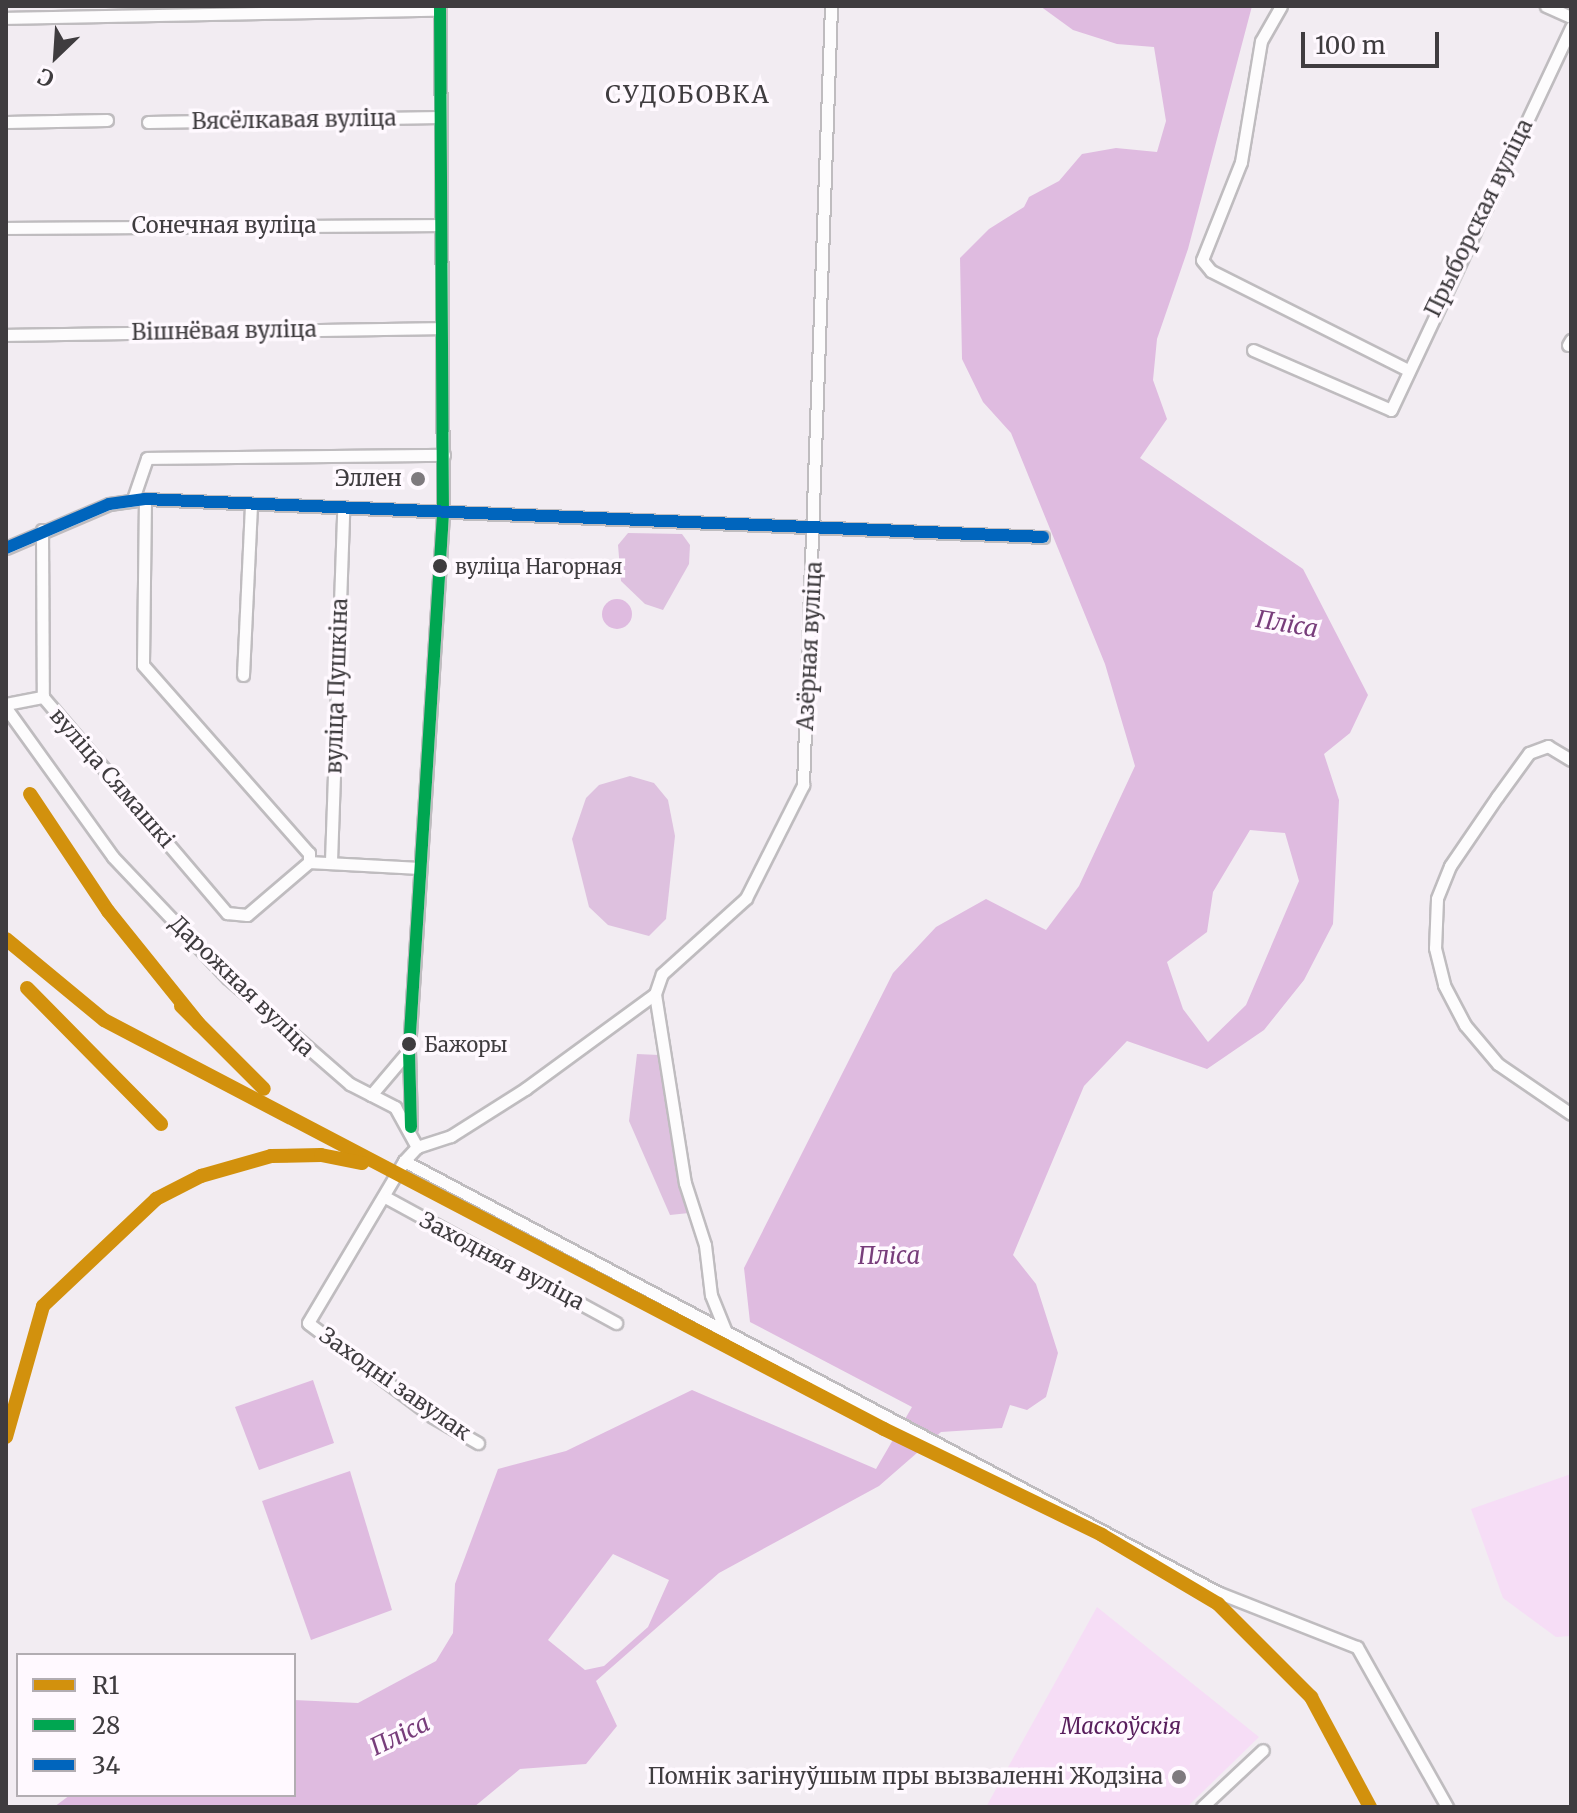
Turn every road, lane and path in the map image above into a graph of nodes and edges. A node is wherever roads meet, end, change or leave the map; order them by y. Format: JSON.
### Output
{"nodes":[{"id":1,"x":831,"y":6,"type":"edge"},
{"id":2,"x":1281,"y":6,"type":"edge"},
{"id":3,"x":1546,"y":6,"type":"edge"},
{"id":4,"x":440,"y":8,"type":"edge"},
{"id":5,"x":1571,"y":17,"type":"edge"},
{"id":6,"x":6,"y":18,"type":"edge"},
{"id":7,"x":1571,"y":27,"type":"edge"},
{"id":8,"x":440,"y":117,"type":"junction"},
{"id":9,"x":107,"y":120,"type":"dead end"},
{"id":10,"x":6,"y":122,"type":"edge"},
{"id":11,"x":148,"y":122,"type":"dead end"},
{"id":12,"x":441,"y":225,"type":"junction"},
{"id":13,"x":6,"y":228,"type":"edge"},
{"id":14,"x":442,"y":328,"type":"junction"},
{"id":15,"x":6,"y":335,"type":"edge"},
{"id":16,"x":1253,"y":350,"type":"dead end"},
{"id":17,"x":1406,"y":369,"type":"junction"},
{"id":18,"x":444,"y":455,"type":"junction"},
{"id":19,"x":139,"y":499,"type":"junction"},
{"id":20,"x":251,"y":507,"type":"junction"},
{"id":21,"x":343,"y":511,"type":"junction"},
{"id":22,"x":443,"y":514,"type":"junction"},
{"id":23,"x":816,"y":527,"type":"junction"},
{"id":24,"x":42,"y":530,"type":"junction"},
{"id":25,"x":1043,"y":537,"type":"dead end"},
{"id":26,"x":6,"y":548,"type":"edge"},
{"id":27,"x":243,"y":675,"type":"dead end"},
{"id":28,"x":43,"y":697,"type":"junction"},
{"id":29,"x":6,"y":706,"type":"edge"},
{"id":30,"x":1571,"y":760,"type":"edge"},
{"id":31,"x":331,"y":856,"type":"junction"},
{"id":32,"x":309,"y":858,"type":"junction"},
{"id":33,"x":419,"y":868,"type":"junction"},
{"id":34,"x":655,"y":994,"type":"junction"},
{"id":35,"x":409,"y":1050,"type":"junction"},
{"id":36,"x":371,"y":1095,"type":"junction"},
{"id":37,"x":1571,"y":1114,"type":"edge"},
{"id":38,"x":411,"y":1127,"type":"junction"},
{"id":39,"x":417,"y":1147,"type":"junction"},
{"id":40,"x":404,"y":1161,"type":"junction"},
{"id":41,"x":387,"y":1198,"type":"junction"},
{"id":42,"x":616,"y":1323,"type":"dead end"},
{"id":43,"x":725,"y":1330,"type":"junction"},
{"id":44,"x":478,"y":1443,"type":"dead end"},
{"id":45,"x":1263,"y":1750,"type":"dead end"},
{"id":46,"x":1202,"y":1807,"type":"edge"},
{"id":47,"x":1447,"y":1807,"type":"edge"}],
"edges":[{"from":1,"to":23,"type":"street","name":"Азёрная вуліца"},
{"from":2,"to":17,"type":"street"},
{"from":3,"to":5,"type":"street"},
{"from":4,"to":6,"type":"street"},
{"from":4,"to":8,"type":"street"},
{"from":7,"to":17,"type":"street","name":"Прыборская вуліца"},
{"from":8,"to":11,"type":"street","name":"Вясёлкавая вуліца"},
{"from":8,"to":12,"type":"street"},
{"from":9,"to":10,"type":"street"},
{"from":12,"to":13,"type":"street","name":"Сонечная вуліца"},
{"from":12,"to":14,"type":"street"},
{"from":14,"to":15,"type":"street","name":"Вішнёвая вуліца"},
{"from":14,"to":18,"type":"street"},
{"from":16,"to":17,"type":"street","name":"Прыборская вуліца"},
{"from":18,"to":19,"type":"street"},
{"from":18,"to":22,"type":"street"},
{"from":19,"to":20,"type":"street"},
{"from":19,"to":24,"type":"street"},
{"from":19,"to":32,"type":"street"},
{"from":20,"to":21,"type":"street"},
{"from":20,"to":27,"type":"street"},
{"from":21,"to":22,"type":"street"},
{"from":21,"to":31,"type":"street","name":"вуліца Пушкіна"},
{"from":22,"to":23,"type":"street"},
{"from":22,"to":33,"type":"street"},
{"from":23,"to":25,"type":"street"},
{"from":23,"to":34,"type":"street","name":"Азёрная вуліца"},
{"from":24,"to":26,"type":"street"},
{"from":24,"to":28,"type":"street","name":"вуліца Сямашкі"},
{"from":28,"to":29,"type":"street"},
{"from":28,"to":32,"type":"street","name":"вуліца Сямашкі"},
{"from":29,"to":36,"type":"street","name":"Дарожная вуліца"},
{"from":30,"to":37,"type":"street"},
{"from":31,"to":32,"type":"street"},
{"from":31,"to":33,"type":"street"},
{"from":33,"to":35,"type":"street"},
{"from":34,"to":39,"type":"street","name":"Азёрная вуліца"},
{"from":34,"to":43,"type":"street"},
{"from":35,"to":36,"type":"street"},
{"from":35,"to":38,"type":"street"},
{"from":36,"to":38,"type":"street","name":"Дарожная вуліца"},
{"from":38,"to":39,"type":"street"},
{"from":39,"to":40,"type":"street"},
{"from":40,"to":41,"type":"street","name":"Заходні завулак"},
{"from":40,"to":43,"type":"street"},
{"from":41,"to":42,"type":"street","name":"Заходняя вуліца"},
{"from":41,"to":44,"type":"street","name":"Заходні завулак"},
{"from":43,"to":47,"type":"street"},
{"from":45,"to":46,"type":"street"}]}
